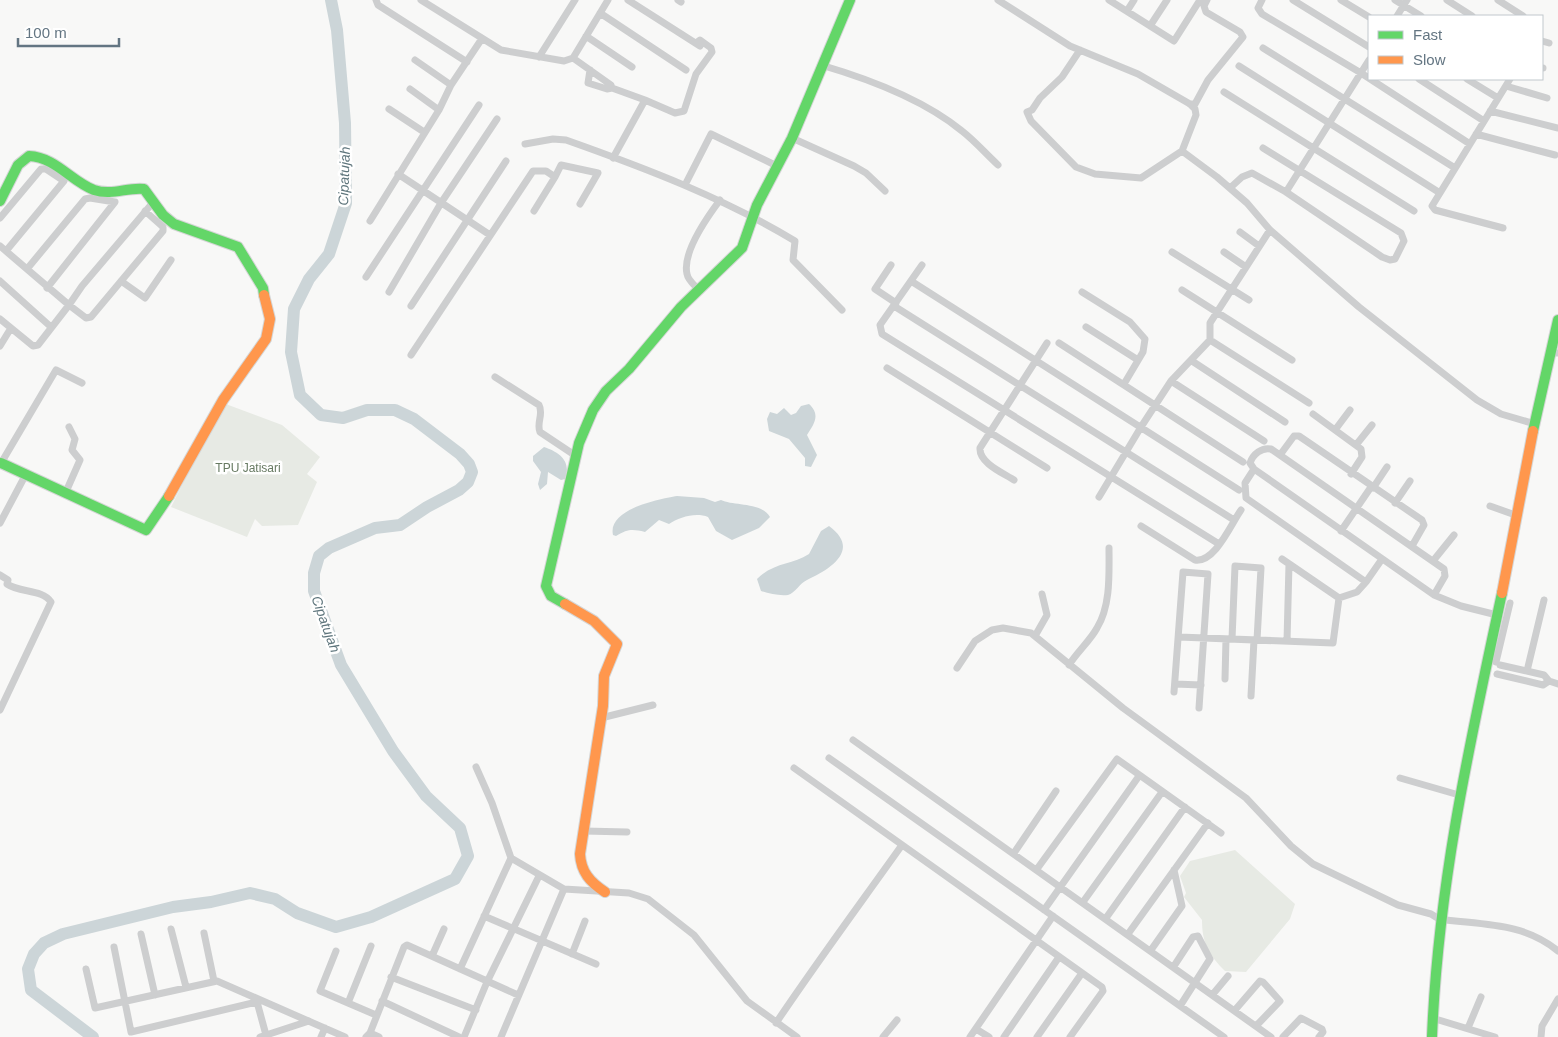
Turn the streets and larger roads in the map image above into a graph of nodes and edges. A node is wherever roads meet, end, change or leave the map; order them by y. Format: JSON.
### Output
{"nodes":[{"id":1,"x":376,"y":0,"type":"edge"},
{"id":2,"x":421,"y":0,"type":"edge"},
{"id":3,"x":575,"y":0,"type":"edge"},
{"id":4,"x":608,"y":0,"type":"edge"},
{"id":5,"x":628,"y":0,"type":"edge"},
{"id":6,"x":850,"y":0,"type":"edge"},
{"id":7,"x":998,"y":0,"type":"edge"},
{"id":8,"x":1110,"y":0,"type":"edge"},
{"id":9,"x":1134,"y":0,"type":"edge"},
{"id":10,"x":1167,"y":0,"type":"edge"},
{"id":11,"x":1200,"y":0,"type":"edge"},
{"id":12,"x":1207,"y":0,"type":"edge"},
{"id":13,"x":1262,"y":0,"type":"edge"},
{"id":14,"x":1293,"y":0,"type":"edge"},
{"id":15,"x":1341,"y":0,"type":"edge"},
{"id":16,"x":1395,"y":0,"type":"edge"},
{"id":17,"x":1447,"y":0,"type":"edge"},
{"id":18,"x":1498,"y":0,"type":"edge"},
{"id":19,"x":1406,"y":3,"type":"edge"},
{"id":20,"x":1127,"y":11,"type":"junction"},
{"id":21,"x":600,"y":13,"type":"junction"},
{"id":22,"x":1398,"y":15,"type":"edge"},
{"id":23,"x":1420,"y":15,"type":"edge"},
{"id":24,"x":1470,"y":15,"type":"edge"},
{"id":25,"x":1521,"y":15,"type":"edge"},
{"id":26,"x":1368,"y":16,"type":"edge"},
{"id":27,"x":1150,"y":26,"type":"junction"},
{"id":28,"x":586,"y":36,"type":"junction"},
{"id":29,"x":482,"y":40,"type":"junction"},
{"id":30,"x":1368,"y":45,"type":"edge"},
{"id":31,"x":1263,"y":48,"type":"dead end"},
{"id":32,"x":1080,"y":50,"type":"junction"},
{"id":33,"x":540,"y":57,"type":"junction"},
{"id":34,"x":573,"y":58,"type":"junction"},
{"id":35,"x":415,"y":60,"type":"dead end"},
{"id":36,"x":467,"y":62,"type":"junction"},
{"id":37,"x":1368,"y":62,"type":"edge"},
{"id":38,"x":821,"y":65,"type":"junction"},
{"id":39,"x":1239,"y":66,"type":"dead end"},
{"id":40,"x":632,"y":67,"type":"dead end"},
{"id":41,"x":590,"y":70,"type":"junction"},
{"id":42,"x":686,"y":70,"type":"dead end"},
{"id":43,"x":1361,"y":73,"type":"junction"},
{"id":44,"x":1368,"y":78,"type":"edge"},
{"id":45,"x":1372,"y":80,"type":"edge"},
{"id":46,"x":1421,"y":80,"type":"edge"},
{"id":47,"x":1469,"y":80,"type":"edge"},
{"id":48,"x":1509,"y":80,"type":"edge"},
{"id":49,"x":452,"y":85,"type":"junction"},
{"id":50,"x":1506,"y":86,"type":"junction"},
{"id":51,"x":612,"y":88,"type":"junction"},
{"id":52,"x":410,"y":89,"type":"dead end"},
{"id":53,"x":1224,"y":92,"type":"dead end"},
{"id":54,"x":1498,"y":98,"type":"junction"},
{"id":55,"x":1548,"y":98,"type":"dead end"},
{"id":56,"x":1345,"y":99,"type":"junction"},
{"id":57,"x":645,"y":100,"type":"junction"},
{"id":58,"x":1190,"y":104,"type":"junction"},
{"id":59,"x":479,"y":105,"type":"dead end"},
{"id":60,"x":389,"y":108,"type":"dead end"},
{"id":61,"x":440,"y":110,"type":"junction"},
{"id":62,"x":1490,"y":111,"type":"junction"},
{"id":63,"x":497,"y":119,"type":"dead end"},
{"id":64,"x":1484,"y":121,"type":"junction"},
{"id":65,"x":1329,"y":123,"type":"junction"},
{"id":66,"x":1558,"y":128,"type":"edge"},
{"id":67,"x":424,"y":132,"type":"junction"},
{"id":68,"x":1476,"y":134,"type":"junction"},
{"id":69,"x":792,"y":138,"type":"junction"},
{"id":70,"x":525,"y":144,"type":"dead end"},
{"id":71,"x":1470,"y":144,"type":"junction"},
{"id":72,"x":1263,"y":148,"type":"dead end"},
{"id":73,"x":1313,"y":148,"type":"junction"},
{"id":74,"x":1182,"y":151,"type":"junction"},
{"id":75,"x":1555,"y":155,"type":"dead end"},
{"id":76,"x":613,"y":158,"type":"junction"},
{"id":77,"x":506,"y":161,"type":"dead end"},
{"id":78,"x":998,"y":165,"type":"dead end"},
{"id":79,"x":777,"y":166,"type":"junction"},
{"id":80,"x":1455,"y":168,"type":"junction"},
{"id":81,"x":1299,"y":170,"type":"junction"},
{"id":82,"x":398,"y":174,"type":"junction"},
{"id":83,"x":555,"y":177,"type":"junction"},
{"id":84,"x":685,"y":185,"type":"junction"},
{"id":85,"x":1230,"y":188,"type":"junction"},
{"id":86,"x":421,"y":191,"type":"junction"},
{"id":87,"x":885,"y":192,"type":"dead end"},
{"id":88,"x":1286,"y":192,"type":"junction"},
{"id":89,"x":1440,"y":193,"type":"junction"},
{"id":90,"x":720,"y":200,"type":"junction"},
{"id":91,"x":0,"y":201,"type":"edge"},
{"id":92,"x":441,"y":203,"type":"junction"},
{"id":93,"x":580,"y":204,"type":"dead end"},
{"id":94,"x":534,"y":211,"type":"dead end"},
{"id":95,"x":1414,"y":211,"type":"dead end"},
{"id":96,"x":753,"y":216,"type":"junction"},
{"id":97,"x":0,"y":218,"type":"edge"},
{"id":98,"x":370,"y":221,"type":"dead end"},
{"id":99,"x":466,"y":221,"type":"junction"},
{"id":100,"x":1502,"y":228,"type":"dead end"},
{"id":101,"x":1270,"y":230,"type":"junction"},
{"id":102,"x":1240,"y":232,"type":"dead end"},
{"id":103,"x":490,"y":236,"type":"junction"},
{"id":104,"x":1259,"y":246,"type":"junction"},
{"id":105,"x":3,"y":249,"type":"edge"},
{"id":106,"x":1172,"y":252,"type":"dead end"},
{"id":107,"x":1224,"y":252,"type":"dead end"},
{"id":108,"x":171,"y":260,"type":"dead end"},
{"id":109,"x":891,"y":264,"type":"dead end"},
{"id":110,"x":922,"y":264,"type":"dead end"},
{"id":111,"x":1246,"y":267,"type":"junction"},
{"id":112,"x":27,"y":269,"type":"junction"},
{"id":113,"x":366,"y":277,"type":"dead end"},
{"id":114,"x":0,"y":281,"type":"edge"},
{"id":115,"x":122,"y":281,"type":"junction"},
{"id":116,"x":911,"y":281,"type":"junction"},
{"id":117,"x":47,"y":288,"type":"junction"},
{"id":118,"x":698,"y":289,"type":"junction"},
{"id":119,"x":1182,"y":290,"type":"dead end"},
{"id":120,"x":1232,"y":290,"type":"junction"},
{"id":121,"x":389,"y":292,"type":"dead end"},
{"id":122,"x":1082,"y":292,"type":"dead end"},
{"id":123,"x":1249,"y":300,"type":"dead end"},
{"id":124,"x":895,"y":304,"type":"junction"},
{"id":125,"x":69,"y":306,"type":"junction"},
{"id":126,"x":412,"y":306,"type":"dead end"},
{"id":127,"x":842,"y":310,"type":"dead end"},
{"id":128,"x":1217,"y":313,"type":"junction"},
{"id":129,"x":0,"y":319,"type":"edge"},
{"id":130,"x":1558,"y":320,"type":"edge"},
{"id":131,"x":51,"y":327,"type":"junction"},
{"id":132,"x":1086,"y":327,"type":"dead end"},
{"id":133,"x":11,"y":328,"type":"junction"},
{"id":134,"x":1210,"y":340,"type":"junction"},
{"id":135,"x":1047,"y":343,"type":"dead end"},
{"id":136,"x":1059,"y":343,"type":"dead end"},
{"id":137,"x":0,"y":346,"type":"edge"},
{"id":138,"x":1553,"y":353,"type":"edge"},
{"id":139,"x":411,"y":355,"type":"dead end"},
{"id":140,"x":1036,"y":360,"type":"junction"},
{"id":141,"x":1138,"y":360,"type":"junction"},
{"id":142,"x":1292,"y":360,"type":"dead end"},
{"id":143,"x":1192,"y":361,"type":"junction"},
{"id":144,"x":887,"y":368,"type":"dead end"},
{"id":145,"x":495,"y":377,"type":"dead end"},
{"id":146,"x":1171,"y":381,"type":"junction"},
{"id":147,"x":82,"y":383,"type":"dead end"},
{"id":148,"x":1124,"y":384,"type":"junction"},
{"id":149,"x":1020,"y":385,"type":"junction"},
{"id":150,"x":1309,"y":403,"type":"dead end"},
{"id":151,"x":1156,"y":404,"type":"junction"},
{"id":152,"x":1005,"y":409,"type":"junction"},
{"id":153,"x":1350,"y":410,"type":"dead end"},
{"id":154,"x":1313,"y":414,"type":"dead end"},
{"id":155,"x":1285,"y":422,"type":"dead end"},
{"id":156,"x":1535,"y":424,"type":"junction"},
{"id":157,"x":1372,"y":425,"type":"dead end"},
{"id":158,"x":69,"y":427,"type":"dead end"},
{"id":159,"x":1140,"y":427,"type":"junction"},
{"id":160,"x":1336,"y":430,"type":"junction"},
{"id":161,"x":990,"y":432,"type":"junction"},
{"id":162,"x":1264,"y":441,"type":"dead end"},
{"id":163,"x":1356,"y":445,"type":"junction"},
{"id":164,"x":1126,"y":451,"type":"junction"},
{"id":165,"x":1280,"y":455,"type":"junction"},
{"id":166,"x":576,"y":456,"type":"junction"},
{"id":167,"x":1243,"y":462,"type":"dead end"},
{"id":168,"x":1,"y":464,"type":"edge"},
{"id":169,"x":1388,"y":467,"type":"dead end"},
{"id":170,"x":1047,"y":468,"type":"dead end"},
{"id":171,"x":1254,"y":469,"type":"junction"},
{"id":172,"x":26,"y":474,"type":"junction"},
{"id":173,"x":1351,"y":474,"type":"junction"},
{"id":174,"x":1112,"y":476,"type":"junction"},
{"id":175,"x":1014,"y":480,"type":"dead end"},
{"id":176,"x":1410,"y":481,"type":"dead end"},
{"id":177,"x":1372,"y":488,"type":"junction"},
{"id":178,"x":1239,"y":490,"type":"dead end"},
{"id":179,"x":65,"y":494,"type":"junction"},
{"id":180,"x":1100,"y":497,"type":"dead end"},
{"id":181,"x":1395,"y":503,"type":"junction"},
{"id":182,"x":1490,"y":506,"type":"dead end"},
{"id":183,"x":1357,"y":508,"type":"junction"},
{"id":184,"x":1241,"y":510,"type":"dead end"},
{"id":185,"x":1518,"y":516,"type":"junction"},
{"id":186,"x":1234,"y":520,"type":"junction"},
{"id":187,"x":0,"y":523,"type":"edge"},
{"id":188,"x":1141,"y":526,"type":"dead end"},
{"id":189,"x":1341,"y":531,"type":"junction"},
{"id":190,"x":1454,"y":535,"type":"dead end"},
{"id":191,"x":1219,"y":544,"type":"junction"},
{"id":192,"x":1412,"y":546,"type":"junction"},
{"id":193,"x":1109,"y":548,"type":"dead end"},
{"id":194,"x":1282,"y":559,"type":"dead end"},
{"id":195,"x":1382,"y":559,"type":"junction"},
{"id":196,"x":1433,"y":561,"type":"junction"},
{"id":197,"x":1289,"y":564,"type":"junction"},
{"id":198,"x":0,"y":575,"type":"edge"},
{"id":199,"x":1366,"y":582,"type":"junction"},
{"id":200,"x":1042,"y":594,"type":"dead end"},
{"id":201,"x":1434,"y":595,"type":"junction"},
{"id":202,"x":1339,"y":598,"type":"junction"},
{"id":203,"x":1544,"y":600,"type":"dead end"},
{"id":204,"x":1510,"y":603,"type":"dead end"},
{"id":205,"x":1497,"y":615,"type":"junction"},
{"id":206,"x":1035,"y":636,"type":"junction"},
{"id":207,"x":1179,"y":637,"type":"junction"},
{"id":208,"x":1205,"y":638,"type":"junction"},
{"id":209,"x":1229,"y":639,"type":"junction"},
{"id":210,"x":1256,"y":640,"type":"junction"},
{"id":211,"x":1287,"y":641,"type":"junction"},
{"id":212,"x":1494,"y":662,"type":"junction"},
{"id":213,"x":1069,"y":665,"type":"junction"},
{"id":214,"x":957,"y":668,"type":"dead end"},
{"id":215,"x":1527,"y":671,"type":"junction"},
{"id":216,"x":1490,"y":674,"type":"junction"},
{"id":217,"x":1225,"y":679,"type":"dead end"},
{"id":218,"x":1545,"y":680,"type":"junction"},
{"id":219,"x":1175,"y":684,"type":"junction"},
{"id":220,"x":1558,"y":684,"type":"edge"},
{"id":221,"x":1201,"y":685,"type":"junction"},
{"id":222,"x":1174,"y":692,"type":"dead end"},
{"id":223,"x":1250,"y":696,"type":"dead end"},
{"id":224,"x":653,"y":705,"type":"dead end"},
{"id":225,"x":1199,"y":708,"type":"dead end"},
{"id":226,"x":0,"y":710,"type":"edge"},
{"id":227,"x":601,"y":718,"type":"junction"},
{"id":228,"x":853,"y":740,"type":"dead end"},
{"id":229,"x":829,"y":758,"type":"dead end"},
{"id":230,"x":476,"y":767,"type":"dead end"},
{"id":231,"x":794,"y":768,"type":"dead end"},
{"id":232,"x":1139,"y":776,"type":"junction"},
{"id":233,"x":1400,"y":778,"type":"dead end"},
{"id":234,"x":1056,"y":791,"type":"dead end"},
{"id":235,"x":1162,"y":792,"type":"junction"},
{"id":236,"x":1458,"y":795,"type":"junction"},
{"id":237,"x":1185,"y":808,"type":"junction"},
{"id":238,"x":1208,"y":823,"type":"junction"},
{"id":239,"x":584,"y":831,"type":"junction"},
{"id":240,"x":627,"y":832,"type":"dead end"},
{"id":241,"x":1221,"y":833,"type":"dead end"},
{"id":242,"x":902,"y":845,"type":"junction"},
{"id":243,"x":1014,"y":853,"type":"junction"},
{"id":244,"x":511,"y":858,"type":"junction"},
{"id":245,"x":1037,"y":869,"type":"junction"},
{"id":246,"x":1174,"y":870,"type":"junction"},
{"id":247,"x":539,"y":876,"type":"junction"},
{"id":248,"x":1060,"y":886,"type":"junction"},
{"id":249,"x":564,"y":889,"type":"junction"},
{"id":250,"x":605,"y":892,"type":"junction"},
{"id":251,"x":1083,"y":902,"type":"junction"},
{"id":252,"x":1044,"y":910,"type":"junction"},
{"id":253,"x":484,"y":916,"type":"junction"},
{"id":254,"x":1052,"y":916,"type":"junction"},
{"id":255,"x":1106,"y":918,"type":"junction"},
{"id":256,"x":1439,"y":919,"type":"junction"},
{"id":257,"x":585,"y":921,"type":"dead end"},
{"id":258,"x":512,"y":928,"type":"junction"},
{"id":259,"x":171,"y":929,"type":"dead end"},
{"id":260,"x":444,"y":929,"type":"dead end"},
{"id":261,"x":204,"y":933,"type":"dead end"},
{"id":262,"x":141,"y":934,"type":"dead end"},
{"id":263,"x":1128,"y":934,"type":"junction"},
{"id":264,"x":1036,"y":940,"type":"junction"},
{"id":265,"x":543,"y":941,"type":"junction"},
{"id":266,"x":371,"y":946,"type":"dead end"},
{"id":267,"x":114,"y":947,"type":"dead end"},
{"id":268,"x":1151,"y":950,"type":"junction"},
{"id":269,"x":336,"y":951,"type":"dead end"},
{"id":270,"x":1558,"y":952,"type":"edge"},
{"id":271,"x":572,"y":954,"type":"junction"},
{"id":272,"x":432,"y":956,"type":"junction"},
{"id":273,"x":1059,"y":957,"type":"junction"},
{"id":274,"x":596,"y":964,"type":"dead end"},
{"id":275,"x":1174,"y":966,"type":"junction"},
{"id":276,"x":86,"y":969,"type":"dead end"},
{"id":277,"x":460,"y":970,"type":"junction"},
{"id":278,"x":1082,"y":973,"type":"junction"},
{"id":279,"x":1228,"y":976,"type":"dead end"},
{"id":280,"x":391,"y":977,"type":"junction"},
{"id":281,"x":214,"y":981,"type":"junction"},
{"id":282,"x":487,"y":982,"type":"junction"},
{"id":283,"x":1196,"y":982,"type":"junction"},
{"id":284,"x":186,"y":988,"type":"junction"},
{"id":285,"x":1213,"y":994,"type":"junction"},
{"id":286,"x":155,"y":995,"type":"junction"},
{"id":287,"x":518,"y":995,"type":"junction"},
{"id":288,"x":1481,"y":997,"type":"dead end"},
{"id":289,"x":1558,"y":999,"type":"edge"},
{"id":290,"x":382,"y":1001,"type":"junction"},
{"id":291,"x":124,"y":1002,"type":"junction"},
{"id":292,"x":259,"y":1002,"type":"junction"},
{"id":293,"x":348,"y":1003,"type":"junction"},
{"id":294,"x":1180,"y":1006,"type":"junction"},
{"id":295,"x":476,"y":1010,"type":"junction"},
{"id":296,"x":1235,"y":1010,"type":"junction"},
{"id":297,"x":376,"y":1015,"type":"junction"},
{"id":298,"x":1432,"y":1018,"type":"junction"},
{"id":299,"x":897,"y":1020,"type":"dead end"},
{"id":300,"x":309,"y":1021,"type":"junction"},
{"id":301,"x":776,"y":1023,"type":"junction"},
{"id":302,"x":1256,"y":1025,"type":"junction"},
{"id":303,"x":325,"y":1028,"type":"junction"},
{"id":304,"x":976,"y":1028,"type":"junction"},
{"id":305,"x":1468,"y":1028,"type":"junction"},
{"id":306,"x":290,"y":1029,"type":"junction"},
{"id":307,"x":368,"y":1035,"type":"edge"},
{"id":308,"x":263,"y":1036,"type":"edge"},
{"id":309,"x":286,"y":1037,"type":"edge"},
{"id":310,"x":321,"y":1037,"type":"edge"},
{"id":311,"x":345,"y":1037,"type":"edge"},
{"id":312,"x":379,"y":1037,"type":"edge"},
{"id":313,"x":459,"y":1037,"type":"edge"},
{"id":314,"x":464,"y":1037,"type":"edge"},
{"id":315,"x":501,"y":1037,"type":"edge"},
{"id":316,"x":797,"y":1037,"type":"edge"},
{"id":317,"x":883,"y":1037,"type":"edge"},
{"id":318,"x":970,"y":1037,"type":"edge"},
{"id":319,"x":988,"y":1037,"type":"edge"},
{"id":320,"x":1004,"y":1037,"type":"edge"},
{"id":321,"x":1036,"y":1037,"type":"edge"},
{"id":322,"x":1070,"y":1037,"type":"edge"},
{"id":323,"x":1224,"y":1037,"type":"edge"},
{"id":324,"x":1271,"y":1037,"type":"edge"},
{"id":325,"x":1283,"y":1037,"type":"edge"},
{"id":326,"x":1320,"y":1037,"type":"edge"},
{"id":327,"x":1432,"y":1037,"type":"edge"},
{"id":328,"x":1495,"y":1037,"type":"edge"},
{"id":329,"x":1541,"y":1037,"type":"edge"}],
"edges":[{"from":1,"to":36,"type":"street"},
{"from":2,"to":29,"type":"street"},
{"from":3,"to":33,"type":"street"},
{"from":4,"to":21,"type":"street"},
{"from":5,"to":57,"type":"street"},
{"from":6,"to":38,"type":"street"},
{"from":7,"to":32,"type":"street"},
{"from":8,"to":20,"type":"street"},
{"from":9,"to":20,"type":"street"},
{"from":10,"to":27,"type":"street"},
{"from":11,"to":27,"type":"street"},
{"from":12,"to":58,"type":"street"},
{"from":13,"to":43,"type":"street"},
{"from":14,"to":30,"type":"street"},
{"from":15,"to":26,"type":"street"},
{"from":16,"to":19,"type":"street"},
{"from":17,"to":24,"type":"street"},
{"from":18,"to":25,"type":"street"},
{"from":19,"to":22,"type":"street"},
{"from":19,"to":23,"type":"street"},
{"from":20,"to":27,"type":"street"},
{"from":21,"to":28,"type":"street"},
{"from":21,"to":42,"type":"street"},
{"from":28,"to":34,"type":"street"},
{"from":28,"to":40,"type":"street"},
{"from":29,"to":33,"type":"street"},
{"from":29,"to":36,"type":"street"},
{"from":31,"to":56,"type":"street"},
{"from":32,"to":58,"type":"street"},
{"from":32,"to":74,"type":"street"},
{"from":33,"to":34,"type":"street"},
{"from":34,"to":41,"type":"street"},
{"from":35,"to":49,"type":"street"},
{"from":36,"to":49,"type":"street"},
{"from":37,"to":43,"type":"street"},
{"from":38,"to":69,"type":"street"},
{"from":38,"to":78,"type":"street"},
{"from":39,"to":65,"type":"street"},
{"from":41,"to":51,"type":"street"},
{"from":41,"to":51,"type":"street"},
{"from":43,"to":44,"type":"street"},
{"from":43,"to":56,"type":"street"},
{"from":45,"to":71,"type":"street"},
{"from":46,"to":64,"type":"street"},
{"from":47,"to":54,"type":"street"},
{"from":48,"to":50,"type":"street"},
{"from":49,"to":61,"type":"street"},
{"from":50,"to":54,"type":"street"},
{"from":50,"to":55,"type":"street"},
{"from":51,"to":57,"type":"street"},
{"from":52,"to":61,"type":"street"},
{"from":53,"to":73,"type":"street"},
{"from":54,"to":62,"type":"street"},
{"from":56,"to":65,"type":"street"},
{"from":56,"to":80,"type":"street"},
{"from":57,"to":76,"type":"street"},
{"from":58,"to":74,"type":"street"},
{"from":59,"to":86,"type":"street"},
{"from":60,"to":67,"type":"street"},
{"from":61,"to":67,"type":"street"},
{"from":62,"to":64,"type":"street"},
{"from":62,"to":66,"type":"street"},
{"from":63,"to":92,"type":"street"},
{"from":64,"to":68,"type":"street"},
{"from":65,"to":73,"type":"street"},
{"from":65,"to":89,"type":"street"},
{"from":67,"to":82,"type":"street"},
{"from":68,"to":71,"type":"street"},
{"from":68,"to":75,"type":"street"},
{"from":69,"to":79,"type":"street"},
{"from":69,"to":87,"type":"street"},
{"from":70,"to":76,"type":"street"},
{"from":71,"to":80,"type":"street"},
{"from":72,"to":81,"type":"street"},
{"from":73,"to":81,"type":"street"},
{"from":73,"to":95,"type":"street"},
{"from":74,"to":85,"type":"street"},
{"from":76,"to":84,"type":"street"},
{"from":77,"to":99,"type":"street"},
{"from":79,"to":84,"type":"street"},
{"from":79,"to":96,"type":"street"},
{"from":80,"to":89,"type":"street"},
{"from":81,"to":88,"type":"street"},
{"from":81,"to":88,"type":"street"},
{"from":82,"to":86,"type":"street"},
{"from":82,"to":98,"type":"street"},
{"from":83,"to":93,"type":"street"},
{"from":83,"to":94,"type":"street"},
{"from":83,"to":103,"type":"street"},
{"from":84,"to":90,"type":"street"},
{"from":85,"to":88,"type":"street"},
{"from":85,"to":101,"type":"street"},
{"from":86,"to":92,"type":"street"},
{"from":86,"to":113,"type":"street"},
{"from":89,"to":100,"type":"street"},
{"from":90,"to":96,"type":"street"},
{"from":90,"to":118,"type":"street"},
{"from":91,"to":179,"type":"street"},
{"from":92,"to":99,"type":"street"},
{"from":92,"to":121,"type":"street"},
{"from":96,"to":118,"type":"street"},
{"from":96,"to":127,"type":"street"},
{"from":97,"to":105,"type":"street"},
{"from":99,"to":103,"type":"street"},
{"from":99,"to":126,"type":"street"},
{"from":101,"to":104,"type":"street"},
{"from":101,"to":156,"type":"street"},
{"from":102,"to":104,"type":"street"},
{"from":103,"to":139,"type":"street"},
{"from":104,"to":111,"type":"street"},
{"from":105,"to":112,"type":"street"},
{"from":106,"to":120,"type":"street"},
{"from":107,"to":111,"type":"street"},
{"from":108,"to":115,"type":"street"},
{"from":109,"to":124,"type":"street"},
{"from":110,"to":116,"type":"street"},
{"from":111,"to":120,"type":"street"},
{"from":112,"to":117,"type":"street"},
{"from":112,"to":117,"type":"street"},
{"from":114,"to":131,"type":"street"},
{"from":115,"to":125,"type":"street"},
{"from":115,"to":125,"type":"street"},
{"from":116,"to":124,"type":"street"},
{"from":116,"to":140,"type":"street"},
{"from":117,"to":125,"type":"street"},
{"from":118,"to":166,"type":"street"},
{"from":119,"to":128,"type":"street"},
{"from":120,"to":123,"type":"street"},
{"from":120,"to":128,"type":"street"},
{"from":122,"to":141,"type":"street"},
{"from":124,"to":149,"type":"street"},
{"from":124,"to":152,"type":"street"},
{"from":125,"to":131,"type":"street"},
{"from":128,"to":134,"type":"street"},
{"from":128,"to":142,"type":"street"},
{"from":129,"to":133,"type":"street"},
{"from":130,"to":138,"type":"street"},
{"from":131,"to":133,"type":"street"},
{"from":132,"to":141,"type":"street"},
{"from":133,"to":137,"type":"street"},
{"from":134,"to":143,"type":"street"},
{"from":134,"to":150,"type":"street"},
{"from":135,"to":140,"type":"street"},
{"from":136,"to":148,"type":"street"},
{"from":138,"to":156,"type":"street"},
{"from":140,"to":149,"type":"street"},
{"from":140,"to":159,"type":"street"},
{"from":141,"to":148,"type":"street"},
{"from":143,"to":146,"type":"street"},
{"from":143,"to":155,"type":"street"},
{"from":144,"to":161,"type":"street"},
{"from":145,"to":166,"type":"street"},
{"from":146,"to":151,"type":"street"},
{"from":146,"to":162,"type":"street"},
{"from":147,"to":168,"type":"street"},
{"from":148,"to":151,"type":"street"},
{"from":149,"to":152,"type":"street"},
{"from":149,"to":164,"type":"street"},
{"from":151,"to":159,"type":"street"},
{"from":151,"to":167,"type":"street"},
{"from":152,"to":161,"type":"street"},
{"from":152,"to":174,"type":"street"},
{"from":153,"to":160,"type":"street"},
{"from":154,"to":160,"type":"street"},
{"from":156,"to":185,"type":"street"},
{"from":157,"to":163,"type":"street"},
{"from":158,"to":179,"type":"street"},
{"from":159,"to":164,"type":"street"},
{"from":159,"to":178,"type":"street"},
{"from":160,"to":163,"type":"street"},
{"from":161,"to":170,"type":"street"},
{"from":161,"to":175,"type":"street"},
{"from":163,"to":173,"type":"street"},
{"from":164,"to":174,"type":"street"},
{"from":164,"to":186,"type":"street"},
{"from":165,"to":171,"type":"street"},
{"from":165,"to":173,"type":"street"},
{"from":165,"to":183,"type":"street"},
{"from":166,"to":227,"type":"street"},
{"from":168,"to":172,"type":"street"},
{"from":169,"to":177,"type":"street"},
{"from":171,"to":189,"type":"street"},
{"from":171,"to":199,"type":"street"},
{"from":172,"to":179,"type":"street"},
{"from":172,"to":187,"type":"street"},
{"from":173,"to":177,"type":"street"},
{"from":174,"to":180,"type":"street"},
{"from":174,"to":191,"type":"street"},
{"from":176,"to":181,"type":"street"},
{"from":177,"to":181,"type":"street"},
{"from":177,"to":183,"type":"street"},
{"from":181,"to":192,"type":"street"},
{"from":182,"to":185,"type":"street"},
{"from":183,"to":189,"type":"street"},
{"from":183,"to":192,"type":"street"},
{"from":184,"to":186,"type":"street"},
{"from":185,"to":205,"type":"street"},
{"from":186,"to":191,"type":"street"},
{"from":188,"to":191,"type":"street"},
{"from":189,"to":195,"type":"street"},
{"from":190,"to":196,"type":"street"},
{"from":192,"to":196,"type":"street"},
{"from":193,"to":213,"type":"street"},
{"from":194,"to":197,"type":"street"},
{"from":195,"to":199,"type":"street"},
{"from":195,"to":201,"type":"street"},
{"from":196,"to":201,"type":"street"},
{"from":197,"to":202,"type":"street"},
{"from":197,"to":211,"type":"street"},
{"from":198,"to":226,"type":"street"},
{"from":199,"to":202,"type":"street"},
{"from":200,"to":206,"type":"street"},
{"from":201,"to":205,"type":"street"},
{"from":202,"to":211,"type":"street"},
{"from":203,"to":215,"type":"street"},
{"from":204,"to":212,"type":"street"},
{"from":205,"to":212,"type":"street"},
{"from":206,"to":213,"type":"street"},
{"from":206,"to":214,"type":"street"},
{"from":207,"to":208,"type":"street"},
{"from":207,"to":208,"type":"street"},
{"from":207,"to":219,"type":"street"},
{"from":208,"to":209,"type":"street"},
{"from":208,"to":221,"type":"street"},
{"from":209,"to":210,"type":"street"},
{"from":209,"to":210,"type":"street"},
{"from":209,"to":217,"type":"street"},
{"from":210,"to":211,"type":"street"},
{"from":210,"to":223,"type":"street"},
{"from":212,"to":215,"type":"street"},
{"from":212,"to":216,"type":"street"},
{"from":212,"to":216,"type":"street"},
{"from":213,"to":256,"type":"street"},
{"from":215,"to":218,"type":"street"},
{"from":216,"to":218,"type":"street"},
{"from":216,"to":236,"type":"street"},
{"from":218,"to":220,"type":"street"},
{"from":219,"to":221,"type":"street"},
{"from":219,"to":222,"type":"street"},
{"from":221,"to":225,"type":"street"},
{"from":224,"to":227,"type":"street"},
{"from":227,"to":239,"type":"street"},
{"from":228,"to":243,"type":"street"},
{"from":229,"to":252,"type":"street"},
{"from":230,"to":244,"type":"street"},
{"from":231,"to":242,"type":"street"},
{"from":232,"to":235,"type":"street"},
{"from":232,"to":245,"type":"street"},
{"from":232,"to":248,"type":"street"},
{"from":233,"to":236,"type":"street"},
{"from":234,"to":243,"type":"street"},
{"from":235,"to":237,"type":"street"},
{"from":235,"to":251,"type":"street"},
{"from":236,"to":256,"type":"street"},
{"from":237,"to":238,"type":"street"},
{"from":237,"to":255,"type":"street"},
{"from":238,"to":241,"type":"street"},
{"from":238,"to":246,"type":"street"},
{"from":239,"to":240,"type":"street"},
{"from":239,"to":250,"type":"street"},
{"from":242,"to":264,"type":"street"},
{"from":242,"to":301,"type":"street"},
{"from":243,"to":245,"type":"street"},
{"from":244,"to":247,"type":"street"},
{"from":244,"to":253,"type":"street"},
{"from":245,"to":248,"type":"street"},
{"from":246,"to":263,"type":"street"},
{"from":246,"to":268,"type":"street"},
{"from":247,"to":249,"type":"street"},
{"from":247,"to":258,"type":"street"},
{"from":248,"to":251,"type":"street"},
{"from":248,"to":252,"type":"street"},
{"from":249,"to":250,"type":"street"},
{"from":249,"to":265,"type":"street"},
{"from":250,"to":301,"type":"street"},
{"from":251,"to":255,"type":"street"},
{"from":252,"to":254,"type":"street"},
{"from":253,"to":258,"type":"street"},
{"from":253,"to":277,"type":"street"},
{"from":254,"to":264,"type":"street"},
{"from":254,"to":294,"type":"street"},
{"from":255,"to":263,"type":"street"},
{"from":256,"to":270,"type":"street"},
{"from":256,"to":298,"type":"street"},
{"from":257,"to":271,"type":"street"},
{"from":258,"to":265,"type":"street"},
{"from":258,"to":282,"type":"street"},
{"from":259,"to":284,"type":"street"},
{"from":260,"to":272,"type":"street"},
{"from":261,"to":281,"type":"street"},
{"from":262,"to":286,"type":"street"},
{"from":263,"to":268,"type":"street"},
{"from":264,"to":273,"type":"street"},
{"from":264,"to":304,"type":"street"},
{"from":265,"to":271,"type":"street"},
{"from":265,"to":287,"type":"street"},
{"from":266,"to":293,"type":"street"},
{"from":267,"to":291,"type":"street"},
{"from":268,"to":275,"type":"street"},
{"from":269,"to":293,"type":"street"},
{"from":271,"to":274,"type":"street"},
{"from":272,"to":277,"type":"street"},
{"from":272,"to":280,"type":"street"},
{"from":273,"to":278,"type":"street"},
{"from":273,"to":320,"type":"street"},
{"from":275,"to":283,"type":"street"},
{"from":275,"to":283,"type":"street"},
{"from":276,"to":291,"type":"street"},
{"from":277,"to":282,"type":"street"},
{"from":278,"to":321,"type":"street"},
{"from":278,"to":322,"type":"street"},
{"from":279,"to":285,"type":"street"},
{"from":280,"to":290,"type":"street"},
{"from":280,"to":295,"type":"street"},
{"from":281,"to":284,"type":"street"},
{"from":281,"to":292,"type":"street"},
{"from":282,"to":287,"type":"street"},
{"from":282,"to":295,"type":"street"},
{"from":283,"to":285,"type":"street"},
{"from":283,"to":294,"type":"street"},
{"from":284,"to":286,"type":"street"},
{"from":285,"to":296,"type":"street"},
{"from":286,"to":291,"type":"street"},
{"from":287,"to":315,"type":"street"},
{"from":288,"to":305,"type":"street"},
{"from":289,"to":329,"type":"street"},
{"from":290,"to":297,"type":"street"},
{"from":290,"to":313,"type":"street"},
{"from":291,"to":292,"type":"street"},
{"from":292,"to":300,"type":"street"},
{"from":292,"to":308,"type":"street"},
{"from":293,"to":297,"type":"street"},
{"from":294,"to":323,"type":"street"},
{"from":295,"to":314,"type":"street"},
{"from":296,"to":302,"type":"street"},
{"from":296,"to":302,"type":"street"},
{"from":297,"to":307,"type":"street"},
{"from":298,"to":305,"type":"street"},
{"from":298,"to":327,"type":"street"},
{"from":299,"to":317,"type":"street"},
{"from":300,"to":303,"type":"street"},
{"from":300,"to":306,"type":"street"},
{"from":301,"to":316,"type":"street"},
{"from":302,"to":324,"type":"street"},
{"from":303,"to":310,"type":"street"},
{"from":303,"to":311,"type":"street"},
{"from":304,"to":318,"type":"street"},
{"from":304,"to":319,"type":"street"},
{"from":305,"to":328,"type":"street"},
{"from":306,"to":308,"type":"street"},
{"from":306,"to":309,"type":"street"},
{"from":307,"to":312,"type":"street"},
{"from":325,"to":326,"type":"street"}]}
